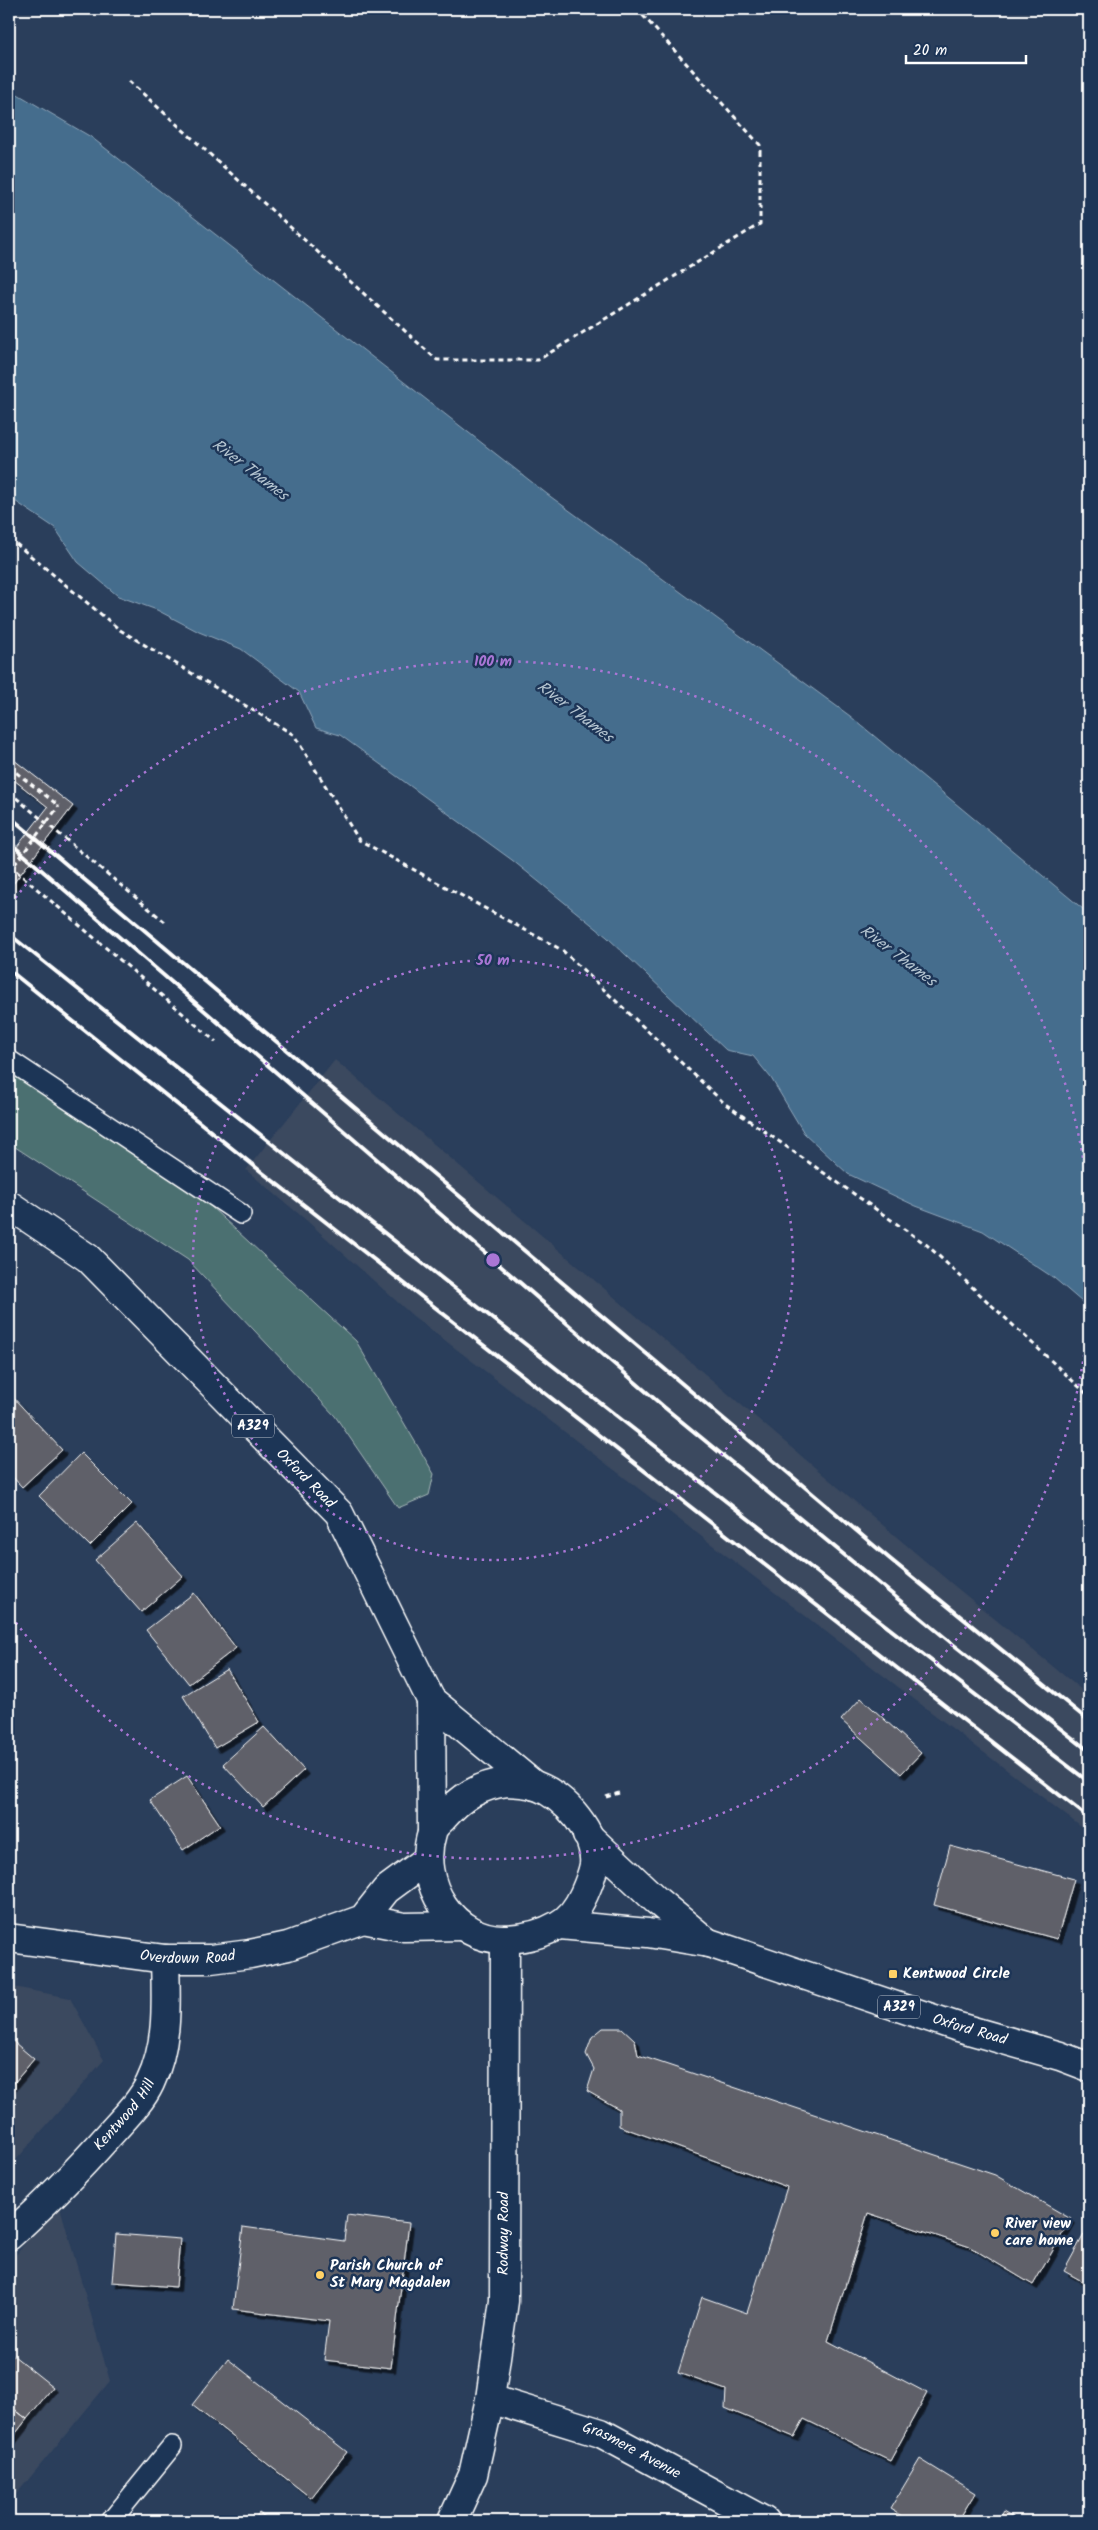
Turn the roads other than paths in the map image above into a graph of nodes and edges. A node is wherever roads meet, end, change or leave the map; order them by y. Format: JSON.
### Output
{"nodes":[{"id":1,"x":9,"y":1060,"type":"edge"},
{"id":2,"x":9,"y":1204,"type":"edge"},
{"id":3,"x":241,"y":1214,"type":"dead end"},
{"id":4,"x":430,"y":1700,"type":"junction"},
{"id":5,"x":535,"y":1786,"type":"junction"},
{"id":6,"x":432,"y":1830,"type":"junction"},
{"id":7,"x":587,"y":1835,"type":"junction"},
{"id":8,"x":428,"y":1859,"type":"junction"},
{"id":9,"x":363,"y":1920,"type":"junction"},
{"id":10,"x":560,"y":1925,"type":"junction"},
{"id":11,"x":462,"y":1926,"type":"junction"},
{"id":12,"x":9,"y":1938,"type":"edge"},
{"id":13,"x":505,"y":1939,"type":"junction"},
{"id":14,"x":709,"y":1944,"type":"junction"},
{"id":15,"x":165,"y":1960,"type":"junction"},
{"id":16,"x":1089,"y":2067,"type":"edge"},
{"id":17,"x":9,"y":2236,"type":"edge"},
{"id":18,"x":490,"y":2399,"type":"junction"},
{"id":19,"x":172,"y":2446,"type":"dead end"},
{"id":20,"x":111,"y":2521,"type":"edge"},
{"id":21,"x":452,"y":2521,"type":"edge"},
{"id":22,"x":764,"y":2521,"type":"edge"}],
"edges":[{"from":1,"to":3,"type":"lane"},
{"from":2,"to":4,"type":"main road","name":"Oxford Road","number":"A329"},
{"from":4,"to":5,"type":"main road","name":"Oxford Road","number":"A329"},
{"from":4,"to":6,"type":"main road","name":"Oxford Road","number":"A329"},
{"from":5,"to":6,"type":"main road"},
{"from":5,"to":7,"type":"main road"},
{"from":6,"to":8,"type":"main road"},
{"from":7,"to":10,"type":"main road"},
{"from":7,"to":14,"type":"main road","name":"Oxford Road","number":"A329"},
{"from":8,"to":9,"type":"main road"},
{"from":8,"to":11,"type":"main road"},
{"from":9,"to":11,"type":"main road"},
{"from":9,"to":15,"type":"main road","name":"Overdown Road"},
{"from":10,"to":13,"type":"main road"},
{"from":10,"to":14,"type":"main road","name":"Oxford Road","number":"A329"},
{"from":11,"to":13,"type":"main road"},
{"from":12,"to":15,"type":"main road","name":"Overdown Road"},
{"from":13,"to":18,"type":"main road","name":"Rodway Road"},
{"from":14,"to":16,"type":"main road","name":"Oxford Road","number":"A329"},
{"from":15,"to":17,"type":"main road","name":"Kentwood Hill"},
{"from":18,"to":21,"type":"main road","name":"Rodway Road"},
{"from":18,"to":22,"type":"main road","name":"Grasmere Avenue"},
{"from":19,"to":20,"type":"lane"}]}
